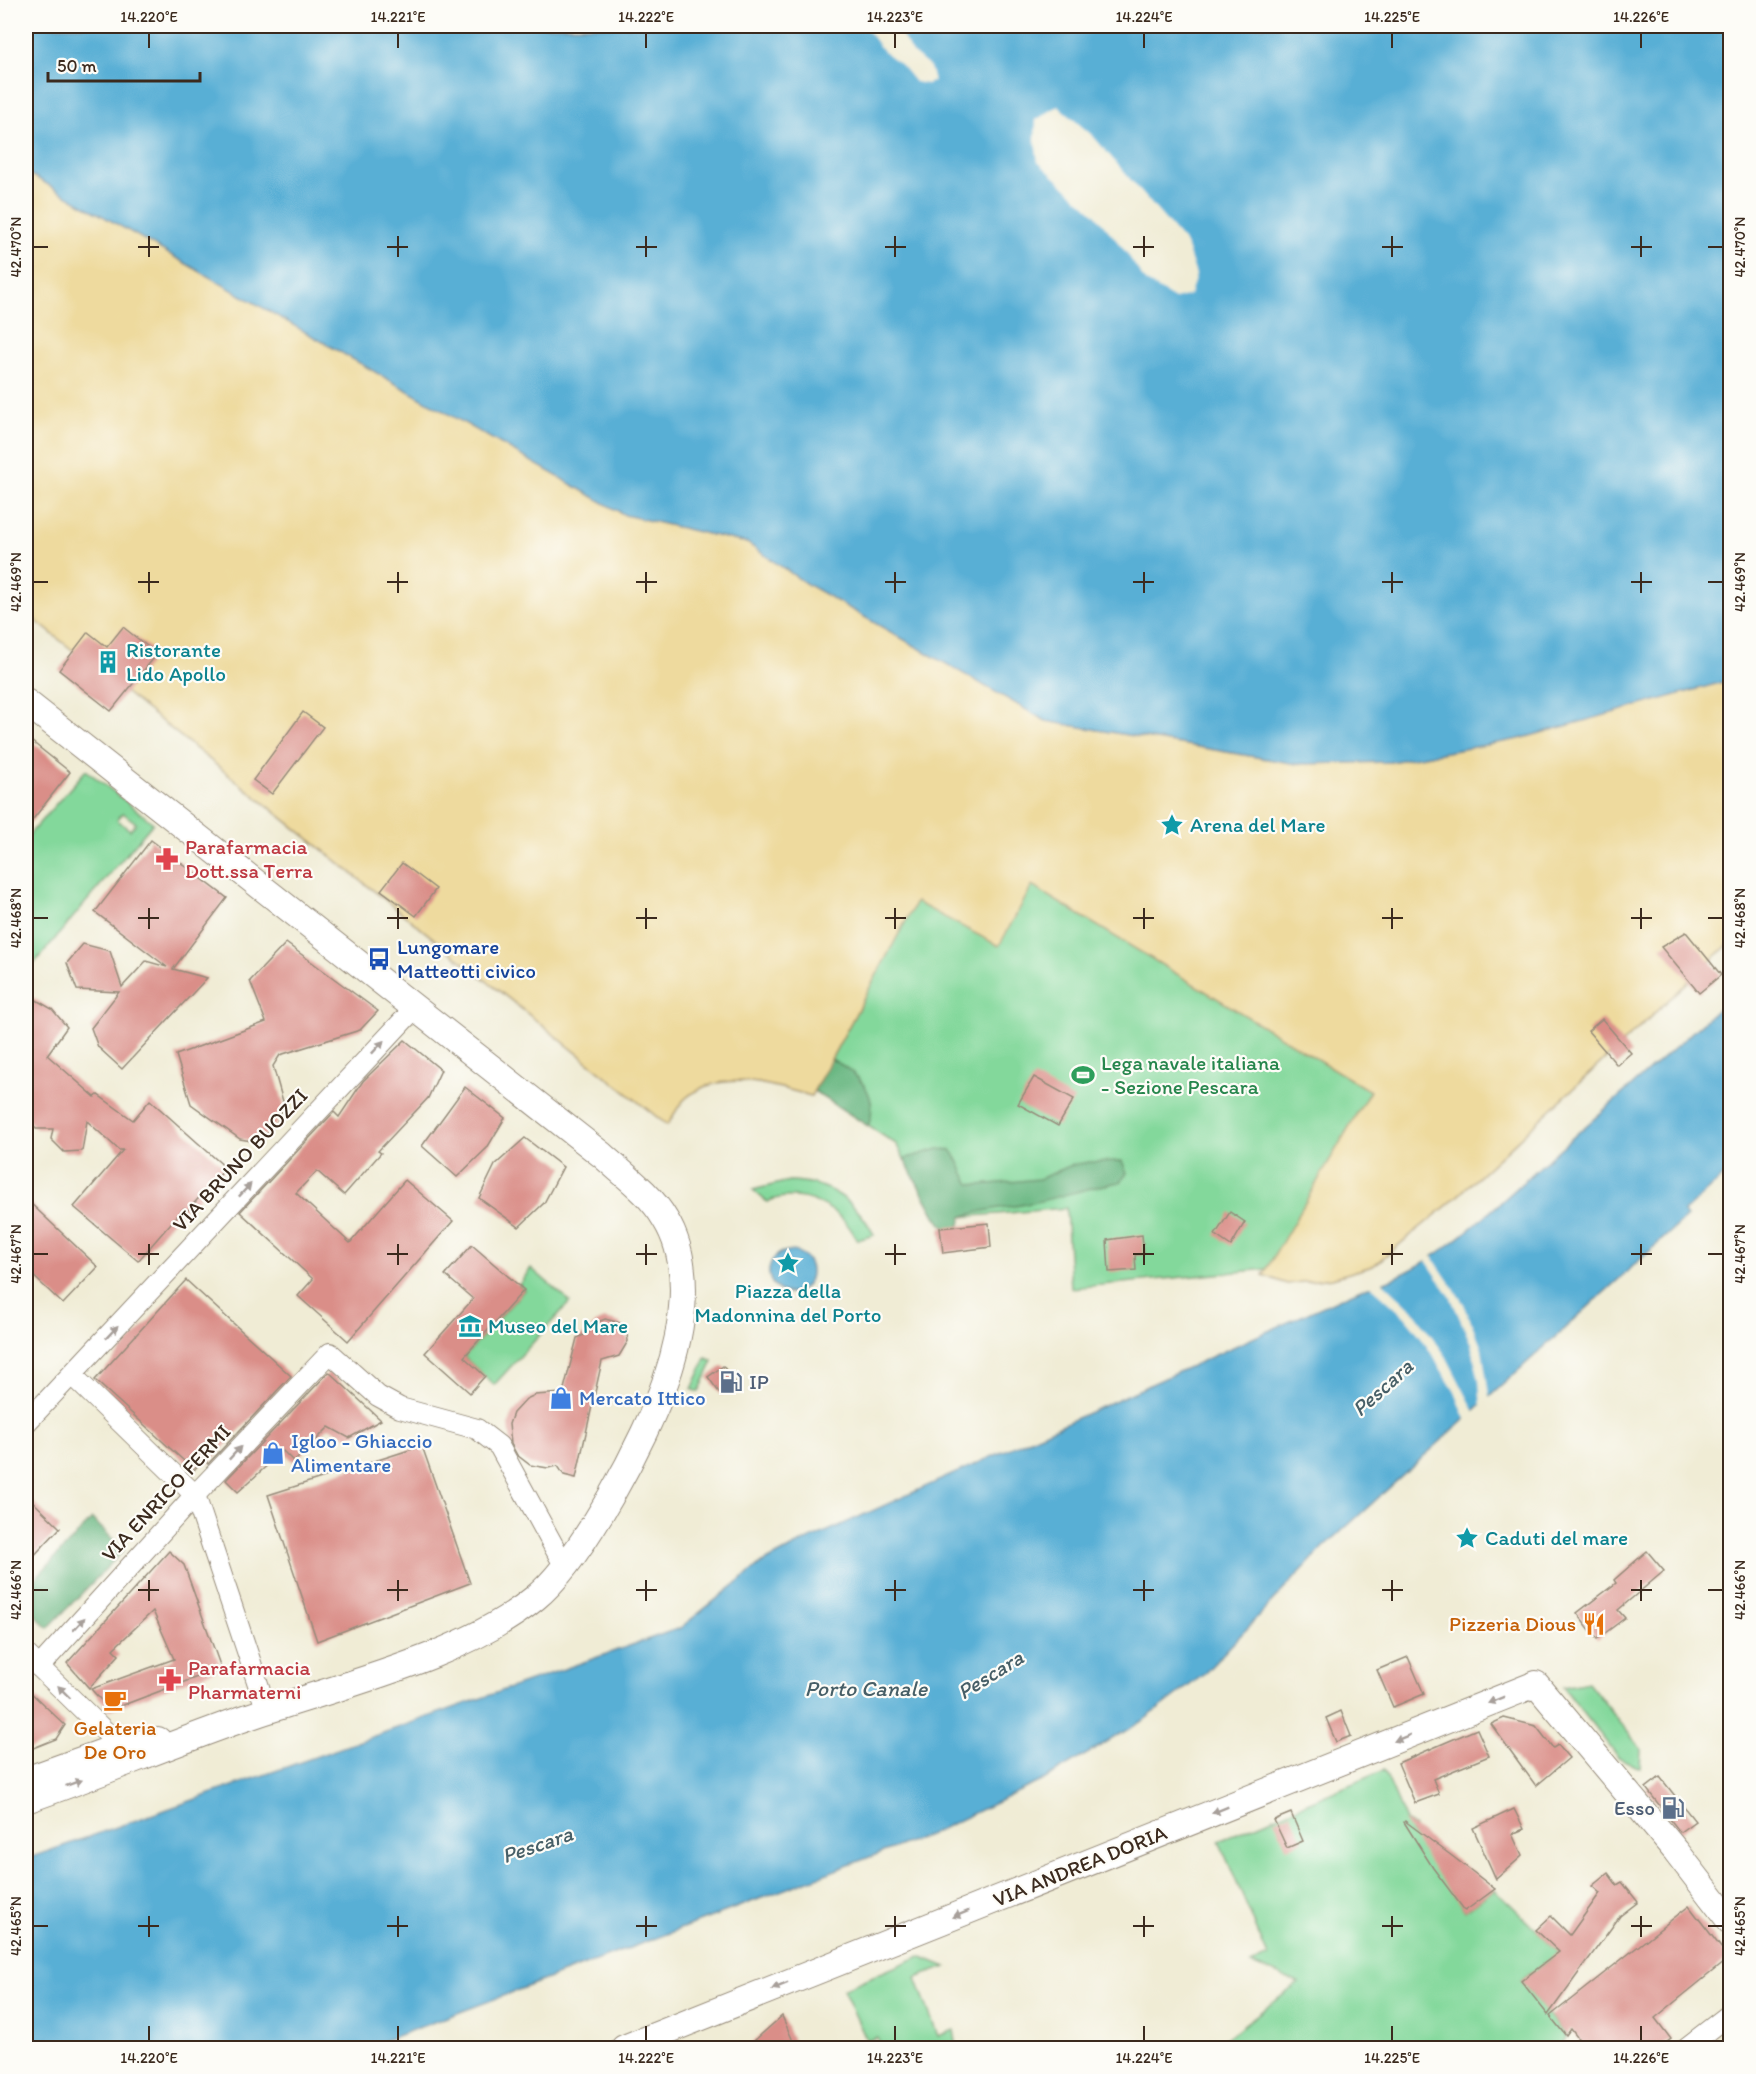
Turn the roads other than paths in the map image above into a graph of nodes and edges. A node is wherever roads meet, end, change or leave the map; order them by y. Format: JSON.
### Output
{"nodes":[{"id":1,"x":26,"y":702,"type":"edge"},
{"id":2,"x":415,"y":1008,"type":"junction"},
{"id":3,"x":72,"y":1375,"type":"junction"},
{"id":4,"x":26,"y":1423,"type":"edge"},
{"id":5,"x":195,"y":1496,"type":"junction"},
{"id":6,"x":565,"y":1567,"type":"junction"},
{"id":7,"x":32,"y":1660,"type":"edge"},
{"id":8,"x":267,"y":1711,"type":"junction"},
{"id":9,"x":121,"y":1756,"type":"junction"},
{"id":10,"x":26,"y":1780,"type":"edge"},
{"id":11,"x":26,"y":1800,"type":"edge"},
{"id":12,"x":1731,"y":1921,"type":"edge"},
{"id":13,"x":1731,"y":2014,"type":"edge"},
{"id":14,"x":630,"y":2048,"type":"edge"},
{"id":15,"x":1686,"y":2049,"type":"edge"}],
"edges":[{"from":1,"to":2,"type":"street"},
{"from":3,"to":2,"type":"street","name":"VIA BRUNO BUOZZI","one_way":true},
{"from":2,"to":6,"type":"street"},
{"from":3,"to":4,"type":"street","name":"VIA BRUNO BUOZZI"},
{"from":3,"to":5,"type":"street"},
{"from":5,"to":6,"type":"street","name":"VIA ENRICO FERMI","one_way":true},
{"from":7,"to":5,"type":"street","name":"VIA ENRICO FERMI","one_way":true},
{"from":5,"to":8,"type":"street"},
{"from":6,"to":8,"type":"street"},
{"from":9,"to":7,"type":"street","one_way":true},
{"from":8,"to":9,"type":"street"},
{"from":9,"to":10,"type":"street"},
{"from":11,"to":9,"type":"street","one_way":true},
{"from":12,"to":14,"type":"street","name":"VIA ANDREA DORIA","one_way":true},
{"from":13,"to":15,"type":"street"}]}
